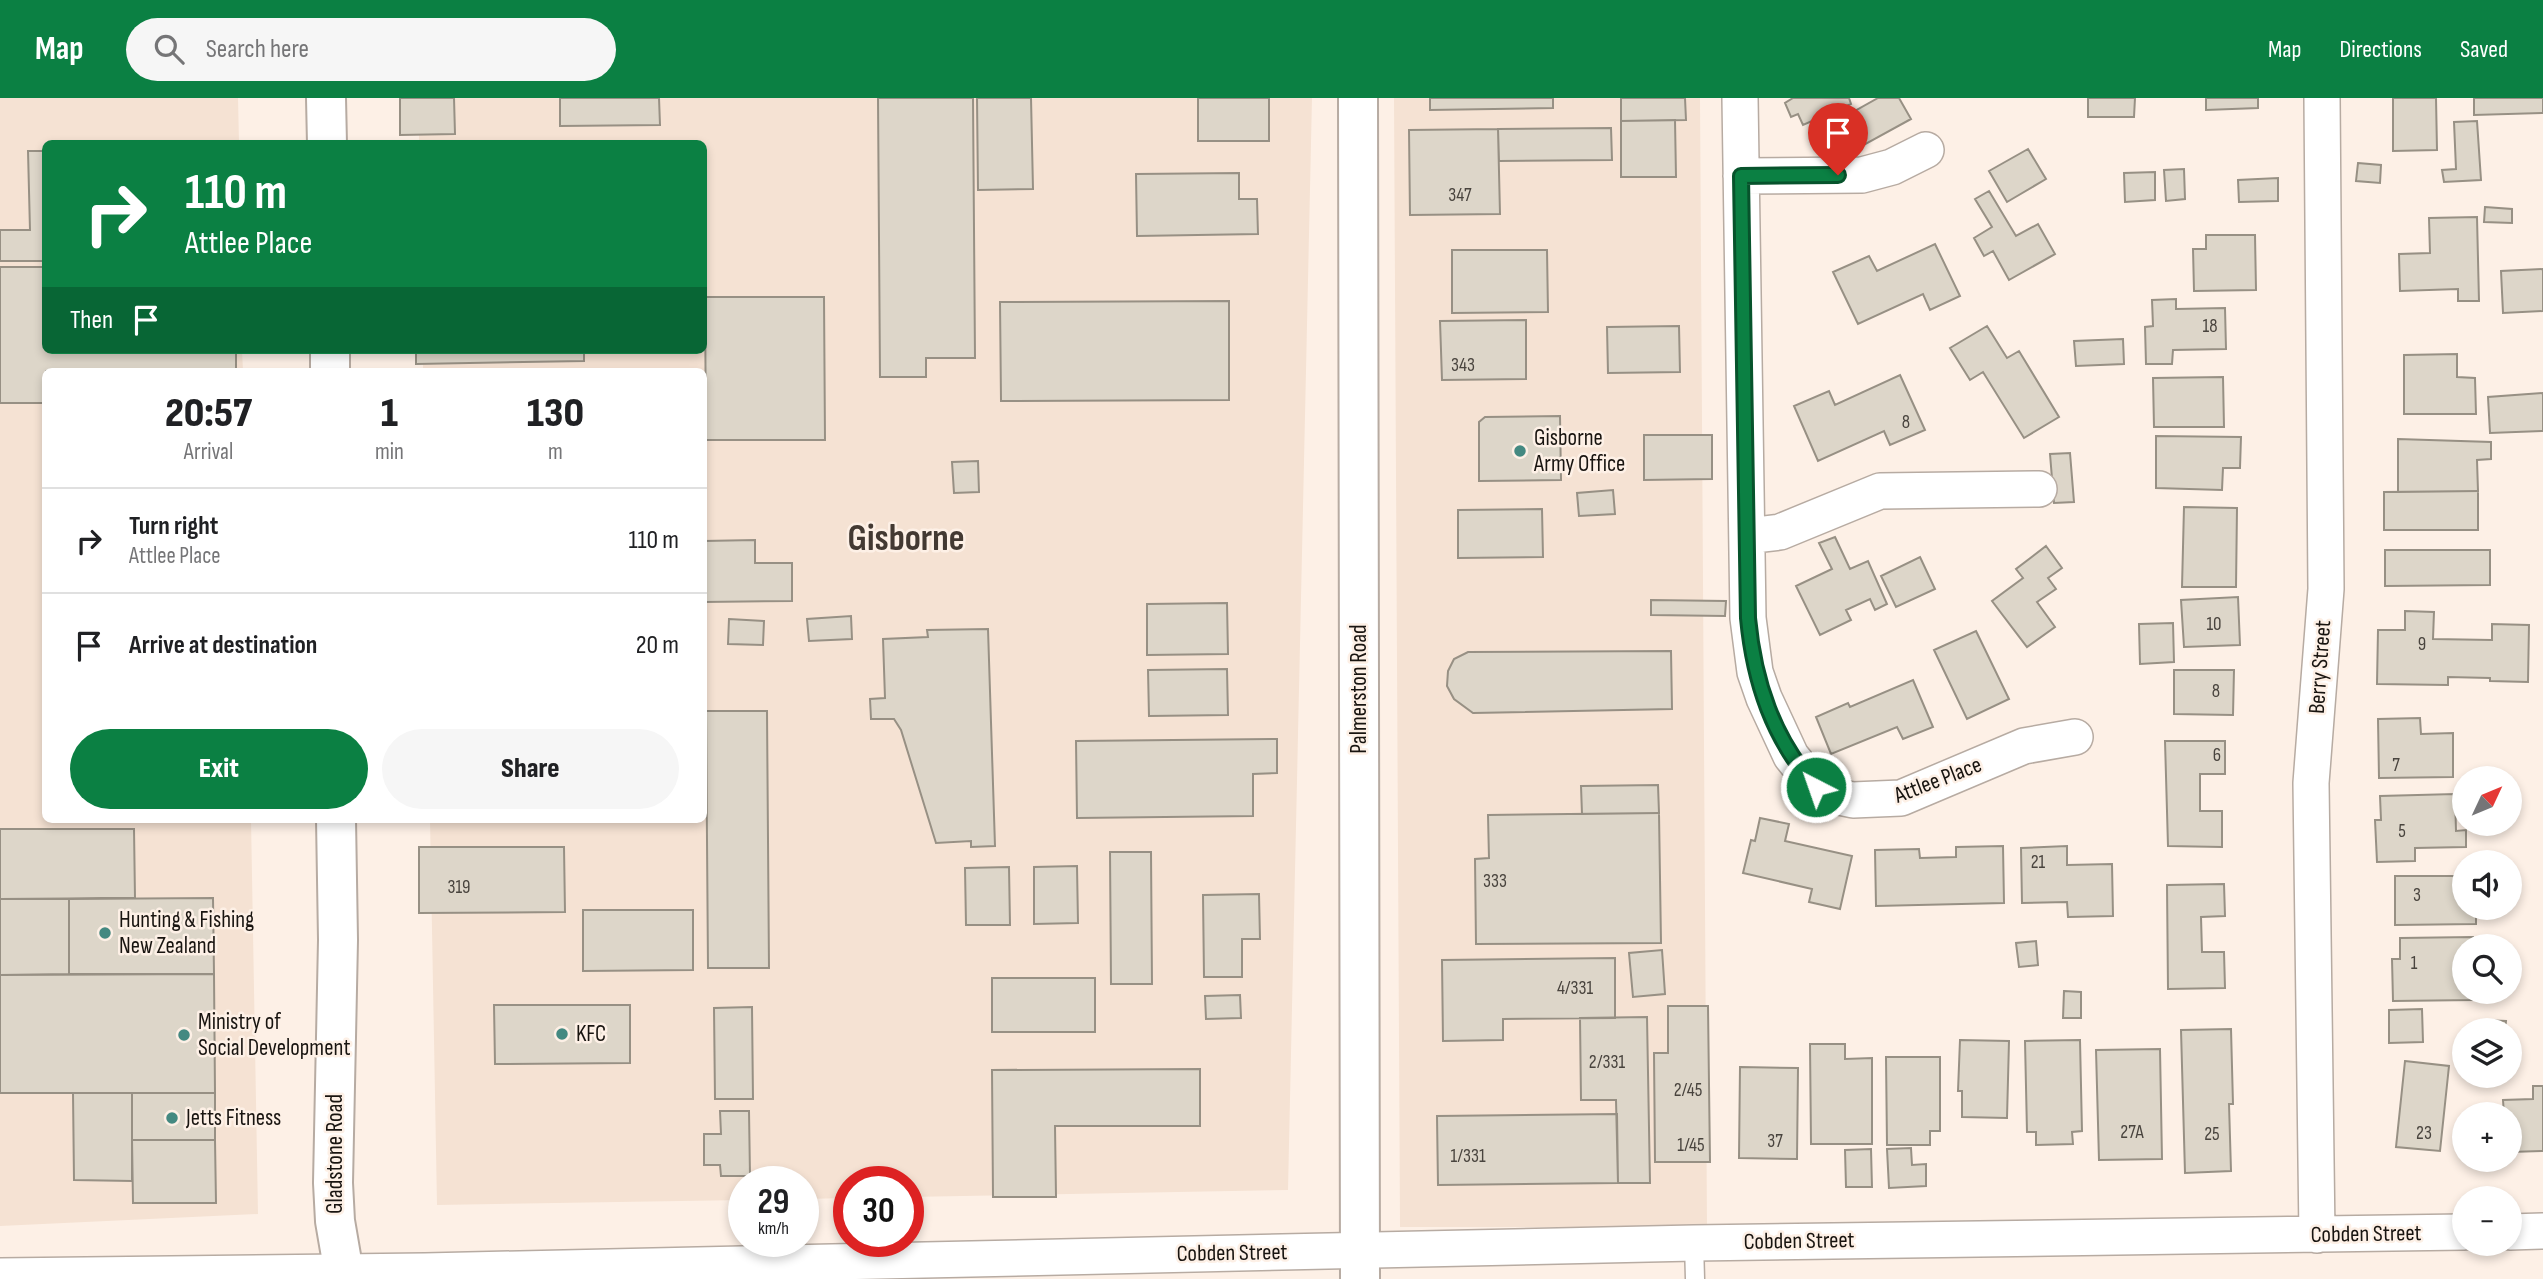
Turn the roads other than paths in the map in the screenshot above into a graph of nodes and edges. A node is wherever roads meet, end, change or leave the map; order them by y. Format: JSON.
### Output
{"nodes":[{"id":1,"x":326,"y":98,"type":"edge"},
{"id":2,"x":1357,"y":98,"type":"edge"},
{"id":3,"x":1740,"y":98,"type":"edge"},
{"id":4,"x":2322,"y":98,"type":"edge"},
{"id":5,"x":327,"y":140,"type":"edge"},
{"id":6,"x":1926,"y":150,"type":"dead end"},
{"id":7,"x":1741,"y":176,"type":"junction"},
{"id":8,"x":2039,"y":489,"type":"dead end"},
{"id":9,"x":1747,"y":536,"type":"junction"},
{"id":10,"x":2075,"y":737,"type":"dead end"},
{"id":11,"x":336,"y":823,"type":"edge"},
{"id":12,"x":2543,"y":1231,"type":"edge"},
{"id":13,"x":2522,"y":1232,"type":"edge"},
{"id":14,"x":2452,"y":1233,"type":"edge"},
{"id":15,"x":2317,"y":1235,"type":"junction"},
{"id":16,"x":1694,"y":1243,"type":"junction"},
{"id":17,"x":1360,"y":1265,"type":"edge"},
{"id":18,"x":344,"y":1275,"type":"edge"},
{"id":19,"x":0,"y":1276,"type":"edge"},
{"id":20,"x":1696,"y":1279,"type":"edge"}],
"edges":[{"from":1,"to":5,"type":"street"},
{"from":2,"to":17,"type":"street","name":"Palmerston Road"},
{"from":3,"to":7,"type":"street","name":"Attlee Place"},
{"from":4,"to":15,"type":"street","name":"Berry Street"},
{"from":6,"to":7,"type":"street"},
{"from":7,"to":9,"type":"street","name":"Attlee Place"},
{"from":8,"to":9,"type":"street"},
{"from":9,"to":10,"type":"street","name":"Attlee Place"},
{"from":11,"to":18,"type":"street","name":"Gladstone Road"},
{"from":12,"to":13,"type":"street"},
{"from":14,"to":15,"type":"street","name":"Cobden Street"},
{"from":15,"to":16,"type":"street","name":"Cobden Street"},
{"from":16,"to":17,"type":"street","name":"Cobden Street"},
{"from":16,"to":20,"type":"lane"},
{"from":17,"to":18,"type":"street","name":"Cobden Street"},
{"from":18,"to":19,"type":"street","name":"Cobden Street"}]}
